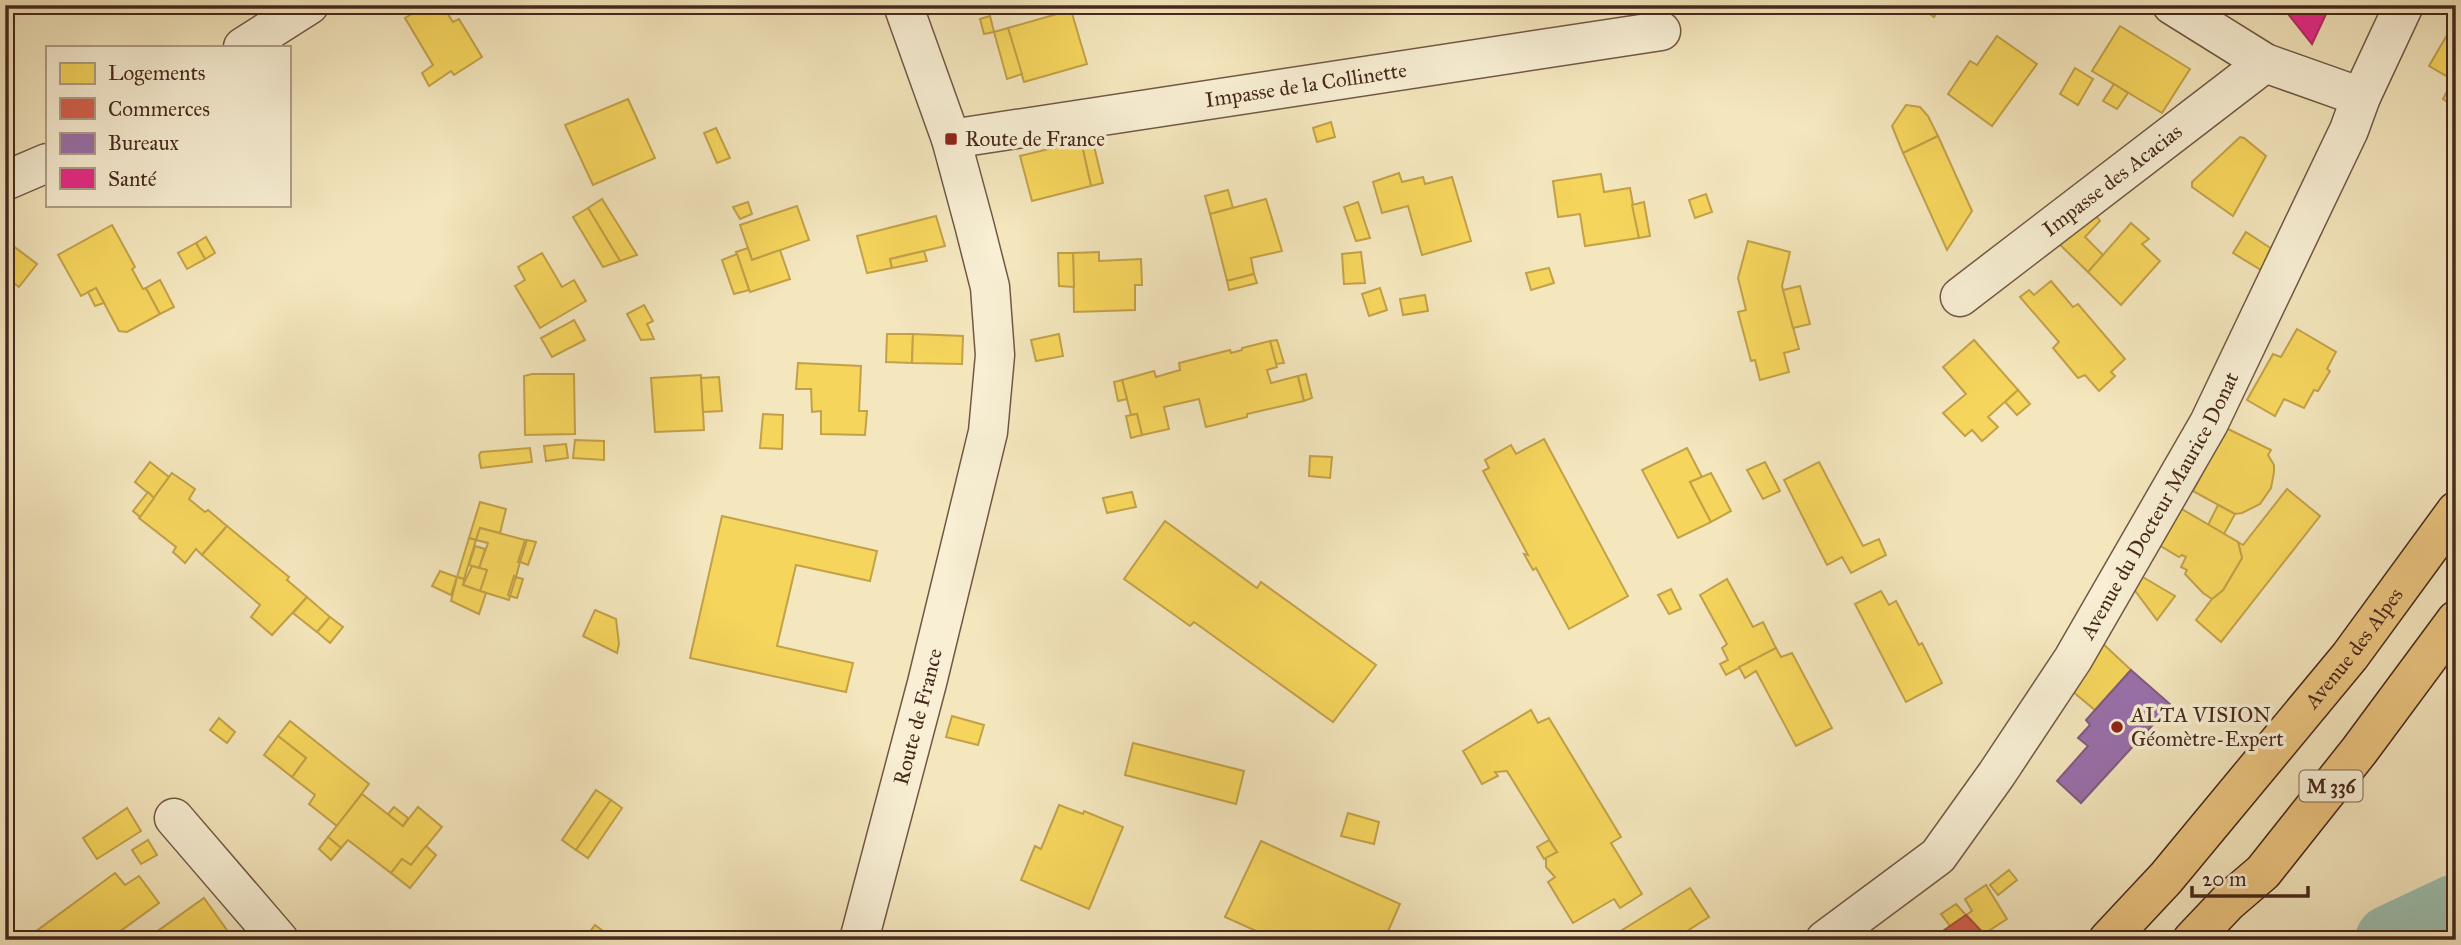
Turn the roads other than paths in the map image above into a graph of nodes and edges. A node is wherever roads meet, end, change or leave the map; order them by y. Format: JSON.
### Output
{"nodes":[{"id":1,"x":309,"y":5,"type":"edge"},
{"id":2,"x":903,"y":5,"type":"edge"},
{"id":3,"x":2172,"y":5,"type":"edge"},
{"id":4,"x":2404,"y":5,"type":"edge"},
{"id":5,"x":1661,"y":31,"type":"dead end"},
{"id":6,"x":245,"y":46,"type":"edge"},
{"id":7,"x":2265,"y":63,"type":"junction"},
{"id":8,"x":2361,"y":97,"type":"junction"},
{"id":9,"x":951,"y":139,"type":"junction"},
{"id":10,"x":46,"y":163,"type":"edge"},
{"id":11,"x":5,"y":181,"type":"edge"},
{"id":12,"x":1960,"y":297,"type":"dead end"},
{"id":13,"x":2456,"y":511,"type":"edge"},
{"id":14,"x":2456,"y":620,"type":"edge"},
{"id":15,"x":174,"y":818,"type":"dead end"},
{"id":16,"x":278,"y":940,"type":"edge"},
{"id":17,"x":859,"y":940,"type":"edge"},
{"id":18,"x":1825,"y":940,"type":"edge"},
{"id":19,"x":2108,"y":940,"type":"edge"},
{"id":20,"x":2192,"y":940,"type":"edge"}],
"edges":[{"from":1,"to":6,"type":"street"},
{"from":2,"to":9,"type":"street","name":"Route de France"},
{"from":3,"to":7,"type":"street"},
{"from":4,"to":8,"type":"street","name":"Avenue du Docteur Maurice Donat"},
{"from":5,"to":9,"type":"street","name":"Impasse de la Collinette"},
{"from":7,"to":8,"type":"street"},
{"from":7,"to":12,"type":"street","name":"Impasse des Acacias"},
{"from":8,"to":18,"type":"street","name":"Avenue du Docteur Maurice Donat"},
{"from":9,"to":17,"type":"street","name":"Route de France"},
{"from":10,"to":11,"type":"street"},
{"from":13,"to":19,"type":"main road","name":"Avenue des Alpes"},
{"from":14,"to":20,"type":"main road","number":"M 336"},
{"from":15,"to":16,"type":"street"}]}
